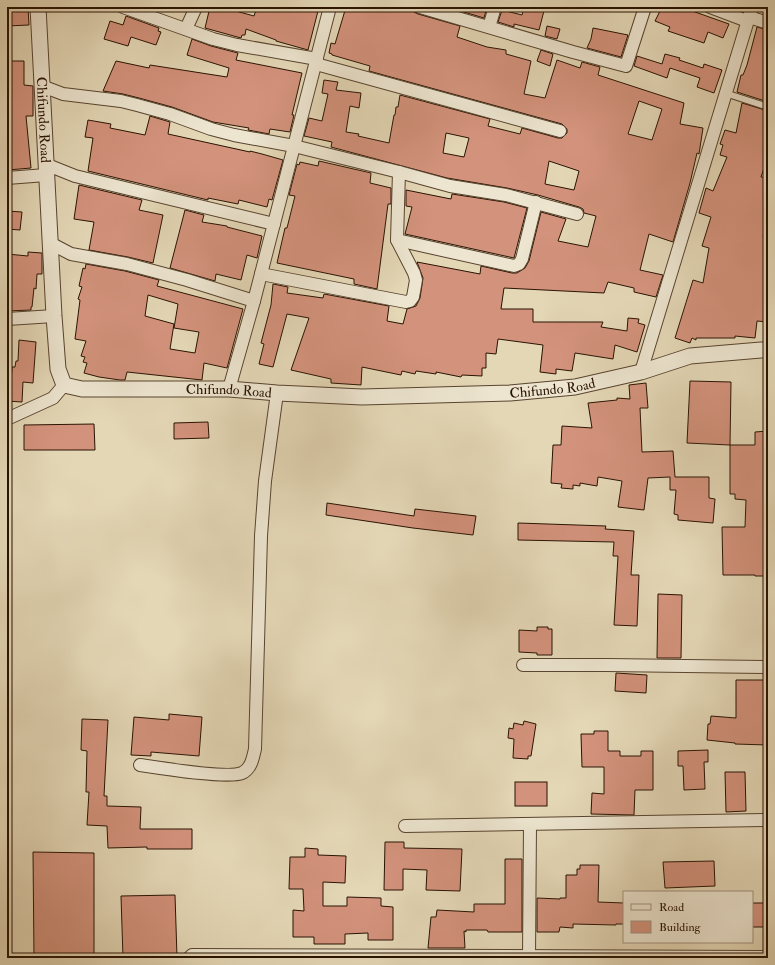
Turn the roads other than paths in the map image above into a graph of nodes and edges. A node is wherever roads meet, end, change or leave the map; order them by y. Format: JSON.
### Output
{"nodes":[{"id":1,"x":38,"y":7,"type":"edge"},
{"id":2,"x":123,"y":7,"type":"edge"},
{"id":3,"x":196,"y":7,"type":"edge"},
{"id":4,"x":330,"y":7,"type":"edge"},
{"id":5,"x":420,"y":7,"type":"edge"},
{"id":6,"x":495,"y":7,"type":"edge"},
{"id":7,"x":645,"y":7,"type":"edge"},
{"id":8,"x":710,"y":7,"type":"edge"},
{"id":9,"x":749,"y":15,"type":"edge"},
{"id":10,"x":768,"y":23,"type":"edge"},
{"id":11,"x":489,"y":27,"type":"junction"},
{"id":12,"x":186,"y":30,"type":"junction"},
{"id":13,"x":316,"y":61,"type":"junction"},
{"id":14,"x":42,"y":86,"type":"junction"},
{"id":15,"x":725,"y":93,"type":"junction"},
{"id":16,"x":768,"y":107,"type":"edge"},
{"id":17,"x":560,"y":131,"type":"dead end"},
{"id":18,"x":294,"y":146,"type":"junction"},
{"id":19,"x":46,"y":170,"type":"junction"},
{"id":20,"x":399,"y":172,"type":"junction"},
{"id":21,"x":7,"y":178,"type":"edge"},
{"id":22,"x":536,"y":202,"type":"junction"},
{"id":23,"x":578,"y":214,"type":"dead end"},
{"id":24,"x":274,"y":224,"type":"junction"},
{"id":25,"x":397,"y":240,"type":"junction"},
{"id":26,"x":50,"y":243,"type":"junction"},
{"id":27,"x":261,"y":274,"type":"junction"},
{"id":28,"x":254,"y":301,"type":"junction"},
{"id":29,"x":54,"y":316,"type":"junction"},
{"id":30,"x":7,"y":319,"type":"edge"},
{"id":31,"x":768,"y":350,"type":"edge"},
{"id":32,"x":641,"y":372,"type":"junction"},
{"id":33,"x":64,"y":385,"type":"junction"},
{"id":34,"x":229,"y":389,"type":"junction"},
{"id":35,"x":276,"y":393,"type":"junction"},
{"id":36,"x":7,"y":419,"type":"edge"},
{"id":37,"x":523,"y":665,"type":"dead end"},
{"id":38,"x":768,"y":667,"type":"edge"},
{"id":39,"x":140,"y":766,"type":"dead end"},
{"id":40,"x":768,"y":820,"type":"edge"},
{"id":41,"x":530,"y":824,"type":"junction"},
{"id":42,"x":406,"y":826,"type":"dead end"},
{"id":43,"x":529,"y":957,"type":"edge"},
{"id":44,"x":768,"y":957,"type":"edge"},
{"id":45,"x":189,"y":958,"type":"edge"},
{"id":46,"x":573,"y":958,"type":"edge"}],
"edges":[{"from":1,"to":14,"type":"street","name":"Chifundo Road"},
{"from":2,"to":12,"type":"street"},
{"from":3,"to":12,"type":"street"},
{"from":4,"to":13,"type":"street"},
{"from":5,"to":11,"type":"street"},
{"from":6,"to":11,"type":"street"},
{"from":7,"to":11,"type":"street"},
{"from":8,"to":9,"type":"street"},
{"from":9,"to":10,"type":"street"},
{"from":9,"to":15,"type":"street"},
{"from":12,"to":13,"type":"street"},
{"from":13,"to":17,"type":"street"},
{"from":13,"to":18,"type":"street"},
{"from":14,"to":18,"type":"street"},
{"from":14,"to":19,"type":"street","name":"Chifundo Road"},
{"from":15,"to":16,"type":"lane"},
{"from":15,"to":32,"type":"street"},
{"from":18,"to":20,"type":"street"},
{"from":18,"to":24,"type":"street"},
{"from":19,"to":21,"type":"street"},
{"from":19,"to":24,"type":"street"},
{"from":19,"to":26,"type":"street","name":"Chifundo Road"},
{"from":20,"to":22,"type":"street"},
{"from":20,"to":25,"type":"street"},
{"from":22,"to":23,"type":"street"},
{"from":22,"to":25,"type":"street"},
{"from":24,"to":27,"type":"street"},
{"from":25,"to":27,"type":"street"},
{"from":26,"to":28,"type":"street"},
{"from":26,"to":29,"type":"street","name":"Chifundo Road"},
{"from":27,"to":28,"type":"street"},
{"from":28,"to":34,"type":"street"},
{"from":29,"to":30,"type":"street"},
{"from":29,"to":33,"type":"street","name":"Chifundo Road"},
{"from":31,"to":32,"type":"street","name":"Chifundo Road"},
{"from":32,"to":35,"type":"street","name":"Chifundo Road"},
{"from":33,"to":34,"type":"street","name":"Chifundo Road"},
{"from":33,"to":36,"type":"street"},
{"from":34,"to":35,"type":"street","name":"Chifundo Road"},
{"from":35,"to":39,"type":"street"},
{"from":37,"to":38,"type":"street"},
{"from":40,"to":41,"type":"street"},
{"from":41,"to":42,"type":"street"},
{"from":41,"to":43,"type":"street"},
{"from":43,"to":45,"type":"street"},
{"from":43,"to":46,"type":"street"},
{"from":44,"to":46,"type":"street"}]}
